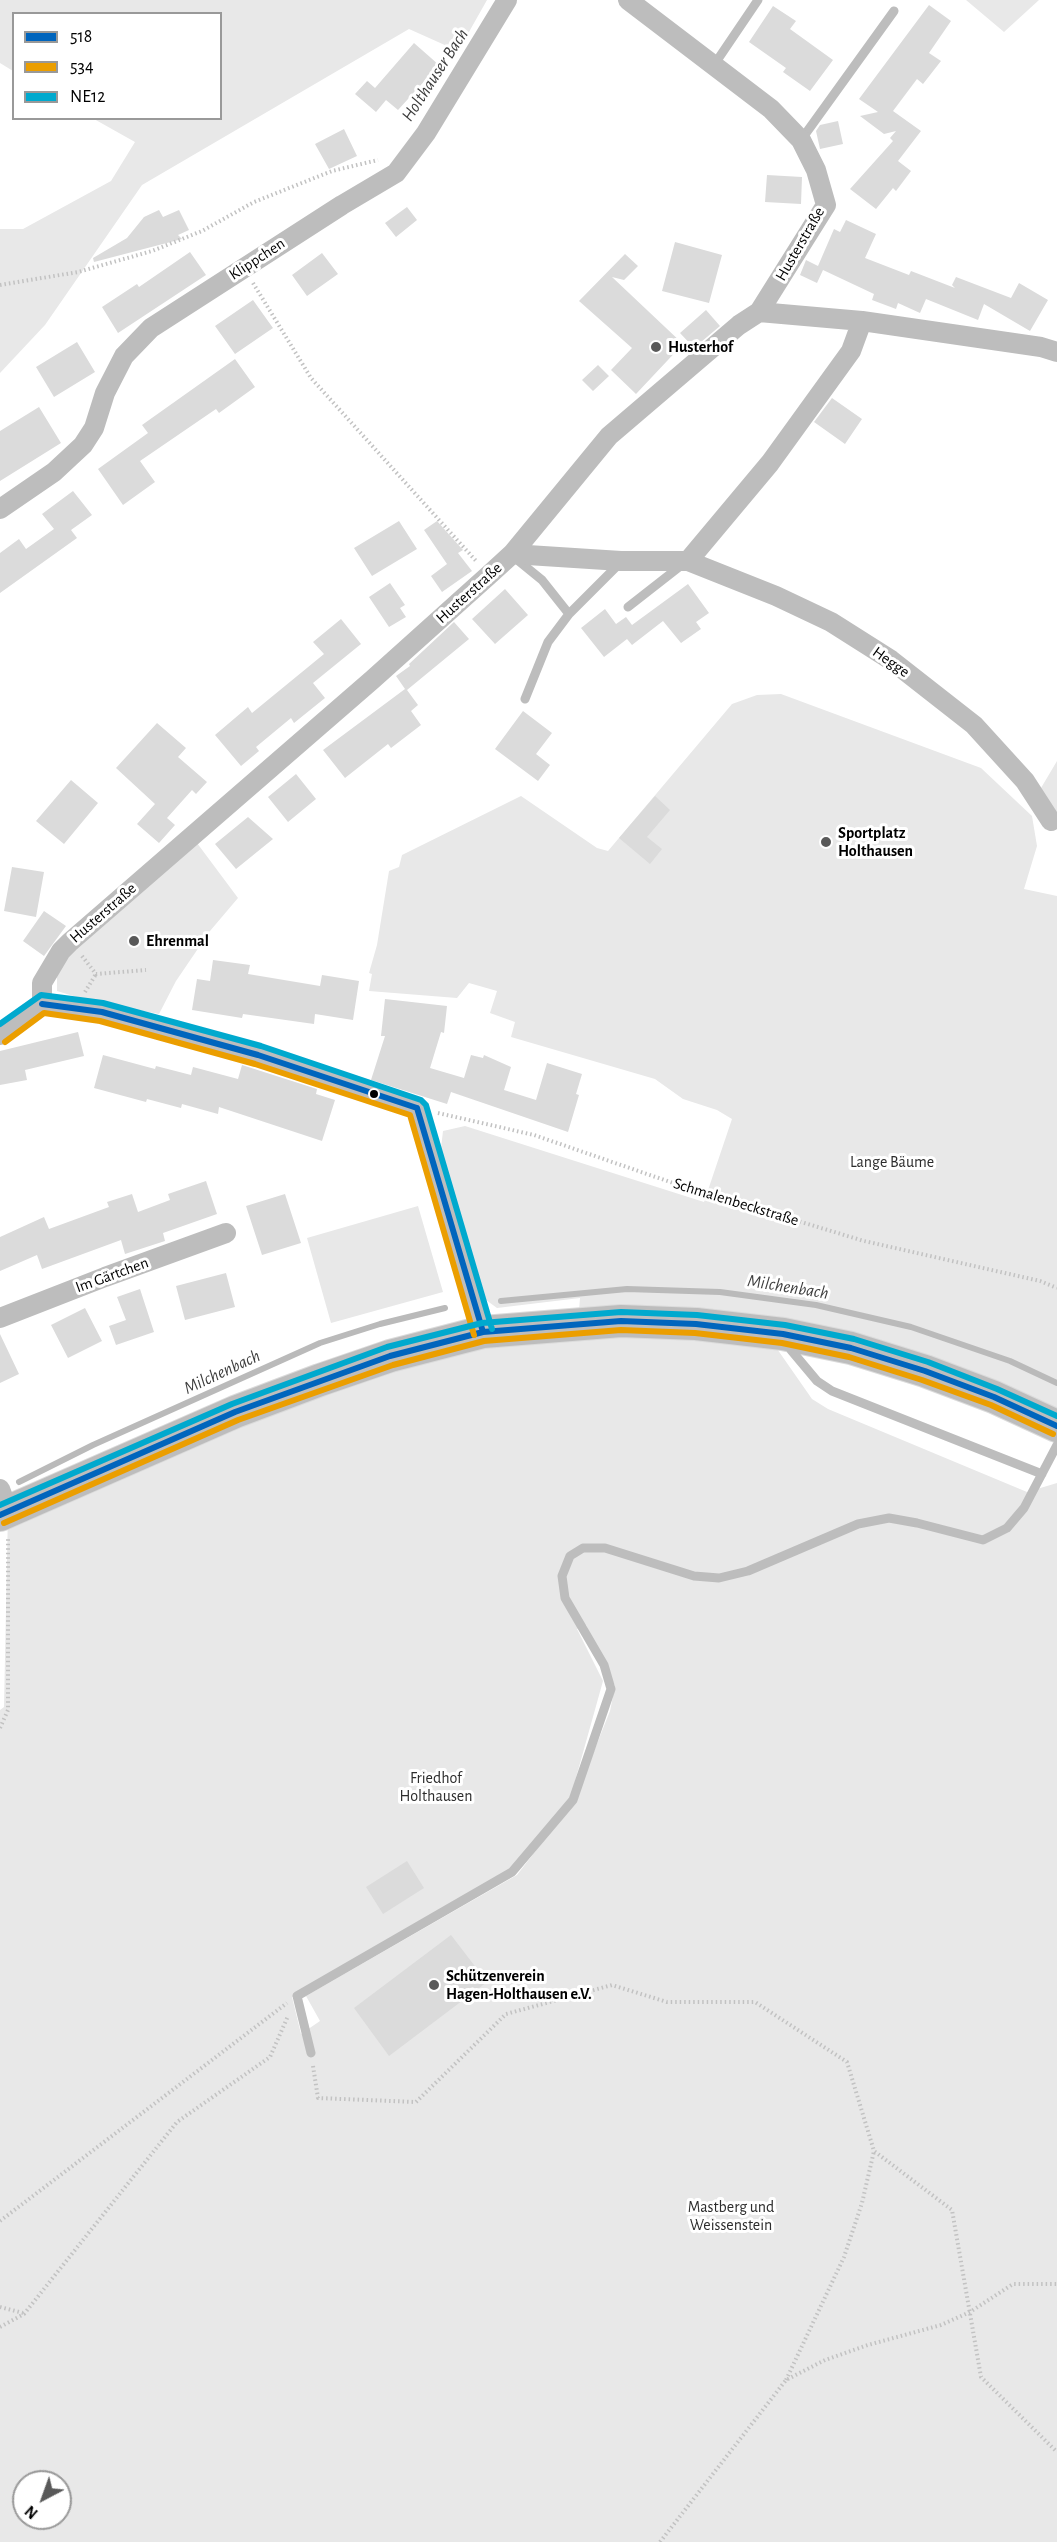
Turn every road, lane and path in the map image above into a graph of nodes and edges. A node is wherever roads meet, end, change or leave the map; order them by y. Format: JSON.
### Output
{"nodes":[{"id":1,"x":507,"y":0,"type":"edge"},
{"id":2,"x":628,"y":0,"type":"edge"},
{"id":3,"x":758,"y":0,"type":"edge"},
{"id":4,"x":894,"y":11,"type":"dead end"},
{"id":5,"x":714,"y":65,"type":"junction"},
{"id":6,"x":801,"y":140,"type":"junction"},
{"id":7,"x":396,"y":172,"type":"junction"},
{"id":8,"x":244,"y":267,"type":"junction"},
{"id":9,"x":0,"y":285,"type":"edge"},
{"id":10,"x":759,"y":312,"type":"junction"},
{"id":11,"x":862,"y":321,"type":"junction"},
{"id":12,"x":1057,"y":352,"type":"edge"},
{"id":13,"x":0,"y":509,"type":"edge"},
{"id":14,"x":512,"y":554,"type":"junction"},
{"id":15,"x":621,"y":561,"type":"junction"},
{"id":16,"x":688,"y":561,"type":"junction"},
{"id":17,"x":489,"y":575,"type":"junction"},
{"id":18,"x":628,"y":607,"type":"dead end"},
{"id":19,"x":569,"y":614,"type":"junction"},
{"id":20,"x":525,"y":699,"type":"dead end"},
{"id":21,"x":1051,"y":821,"type":"dead end"},
{"id":22,"x":82,"y":954,"type":"dead end"},
{"id":23,"x":146,"y":970,"type":"dead end"},
{"id":24,"x":42,"y":1004,"type":"junction"},
{"id":25,"x":0,"y":1035,"type":"edge"},
{"id":26,"x":417,"y":1108,"type":"junction"},
{"id":27,"x":226,"y":1233,"type":"dead end"},
{"id":28,"x":1057,"y":1288,"type":"edge"},
{"id":29,"x":0,"y":1318,"type":"edge"},
{"id":30,"x":483,"y":1332,"type":"junction"},
{"id":31,"x":792,"y":1343,"type":"junction"},
{"id":32,"x":1057,"y":1426,"type":"edge"},
{"id":33,"x":1057,"y":1445,"type":"edge"},
{"id":34,"x":1042,"y":1474,"type":"junction"},
{"id":35,"x":3,"y":1505,"type":"edge"},
{"id":36,"x":0,"y":1728,"type":"edge"},
{"id":37,"x":297,"y":1996,"type":"junction"},
{"id":38,"x":311,"y":2053,"type":"joint"},
{"id":39,"x":874,"y":2151,"type":"junction"},
{"id":40,"x":0,"y":2221,"type":"edge"},
{"id":41,"x":1057,"y":2284,"type":"edge"},
{"id":42,"x":0,"y":2307,"type":"edge"},
{"id":43,"x":970,"y":2312,"type":"junction"},
{"id":44,"x":24,"y":2314,"type":"junction"},
{"id":45,"x":0,"y":2327,"type":"edge"},
{"id":46,"x":786,"y":2380,"type":"junction"},
{"id":47,"x":1057,"y":2452,"type":"edge"},
{"id":48,"x":660,"y":2542,"type":"edge"}],
"edges":[{"from":1,"to":7,"type":"street","name":"Klippchen"},
{"from":2,"to":5,"type":"street","name":"Husterstraße"},
{"from":3,"to":5,"type":"lane"},
{"from":4,"to":6,"type":"lane"},
{"from":5,"to":6,"type":"street","name":"Husterstraße"},
{"from":6,"to":10,"type":"street","name":"Husterstraße"},
{"from":7,"to":8,"type":"street","name":"Klippchen"},
{"from":7,"to":9,"type":"path"},
{"from":8,"to":13,"type":"street","name":"Klippchen"},
{"from":8,"to":17,"type":"path"},
{"from":10,"to":11,"type":"street"},
{"from":10,"to":14,"type":"street","name":"Husterstraße"},
{"from":11,"to":12,"type":"street"},
{"from":11,"to":16,"type":"street"},
{"from":14,"to":15,"type":"street","name":"Hegge"},
{"from":14,"to":17,"type":"street","name":"Husterstraße"},
{"from":14,"to":19,"type":"lane"},
{"from":15,"to":16,"type":"street","name":"Hegge"},
{"from":15,"to":19,"type":"lane"},
{"from":16,"to":18,"type":"lane"},
{"from":16,"to":21,"type":"street","name":"Hegge"},
{"from":17,"to":24,"type":"street","name":"Husterstraße"},
{"from":19,"to":20,"type":"lane"},
{"from":22,"to":23,"type":"path"},
{"from":24,"to":25,"type":"street"},
{"from":24,"to":26,"type":"street"},
{"from":26,"to":28,"type":"path","name":"Schmalenbeckstraße"},
{"from":26,"to":30,"type":"street"},
{"from":27,"to":29,"type":"street","name":"Im Gärtchen"},
{"from":30,"to":31,"type":"main road"},
{"from":30,"to":35,"type":"main road"},
{"from":31,"to":32,"type":"main road"},
{"from":31,"to":34,"type":"lane"},
{"from":33,"to":34,"type":"lane"},
{"from":34,"to":37,"type":"lane"},
{"from":35,"to":36,"type":"path"},
{"from":37,"to":38,"type":"lane"},
{"from":37,"to":40,"type":"path"},
{"from":37,"to":44,"type":"path"},
{"from":38,"to":39,"type":"path"},
{"from":39,"to":43,"type":"path"},
{"from":39,"to":46,"type":"path"},
{"from":41,"to":43,"type":"path"},
{"from":42,"to":44,"type":"path"},
{"from":43,"to":46,"type":"path"},
{"from":43,"to":47,"type":"path"},
{"from":44,"to":45,"type":"path"},
{"from":46,"to":48,"type":"path"}]}
